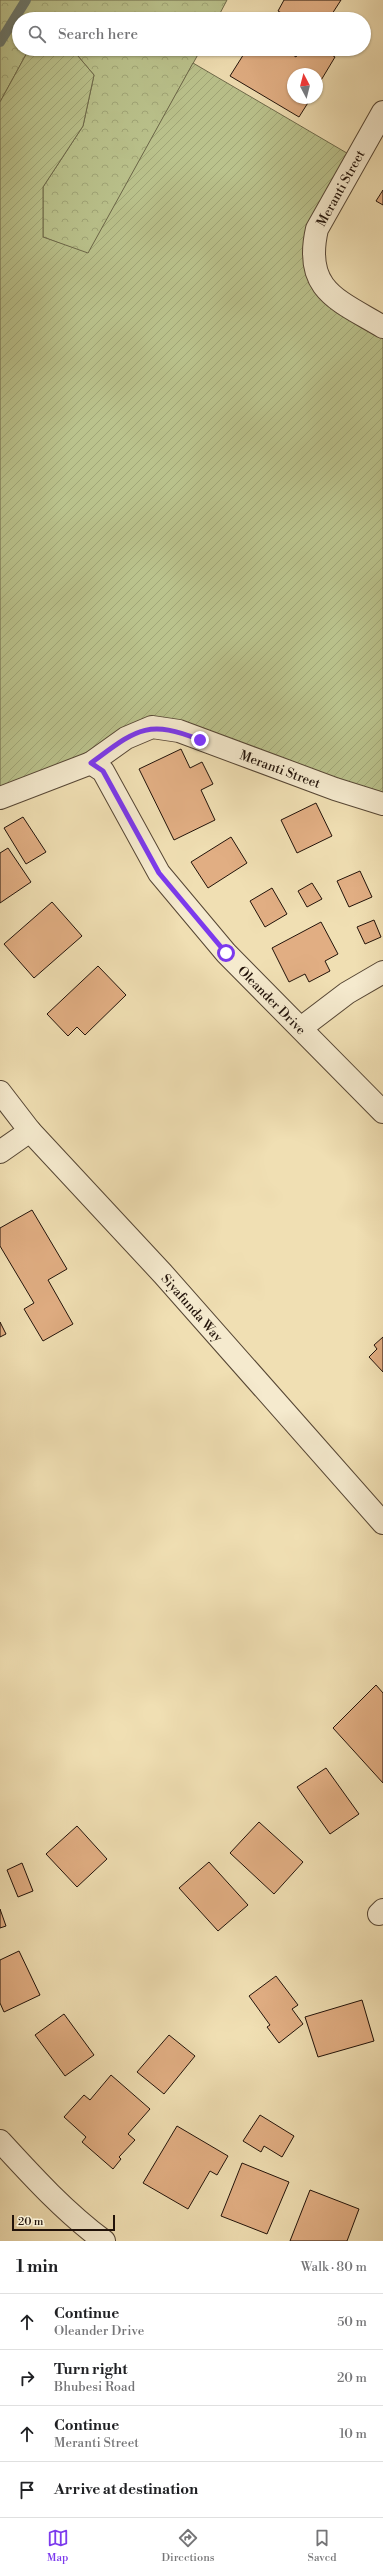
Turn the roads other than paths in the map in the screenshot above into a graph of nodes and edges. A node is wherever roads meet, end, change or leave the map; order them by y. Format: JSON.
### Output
{"nodes":[{"id":1,"x":383,"y":112,"type":"edge"},
{"id":2,"x":383,"y":326,"type":"edge"},
{"id":3,"x":91,"y":763,"type":"junction"},
{"id":4,"x":0,"y":798,"type":"edge"},
{"id":5,"x":383,"y":804,"type":"edge"},
{"id":6,"x":383,"y":972,"type":"edge"},
{"id":7,"x":301,"y":1028,"type":"junction"},
{"id":8,"x":0,"y":1092,"type":"edge"},
{"id":9,"x":383,"y":1112,"type":"edge"},
{"id":10,"x":30,"y":1131,"type":"junction"},
{"id":11,"x":0,"y":1152,"type":"edge"},
{"id":12,"x":383,"y":1523,"type":"edge"},
{"id":13,"x":0,"y":2141,"type":"edge"},
{"id":14,"x":104,"y":2241,"type":"edge"}],
"edges":[{"from":1,"to":2,"type":"street","name":"Meranti Street"},
{"from":3,"to":4,"type":"street","name":"Meranti Street"},
{"from":3,"to":5,"type":"street","name":"Meranti Street"},
{"from":3,"to":7,"type":"street","name":"Oleander Drive"},
{"from":6,"to":7,"type":"street"},
{"from":7,"to":9,"type":"street","name":"Oleander Drive"},
{"from":8,"to":10,"type":"street","name":"Siyafunda Way"},
{"from":10,"to":11,"type":"street"},
{"from":10,"to":12,"type":"street","name":"Siyafunda Way"},
{"from":13,"to":14,"type":"street"}]}
